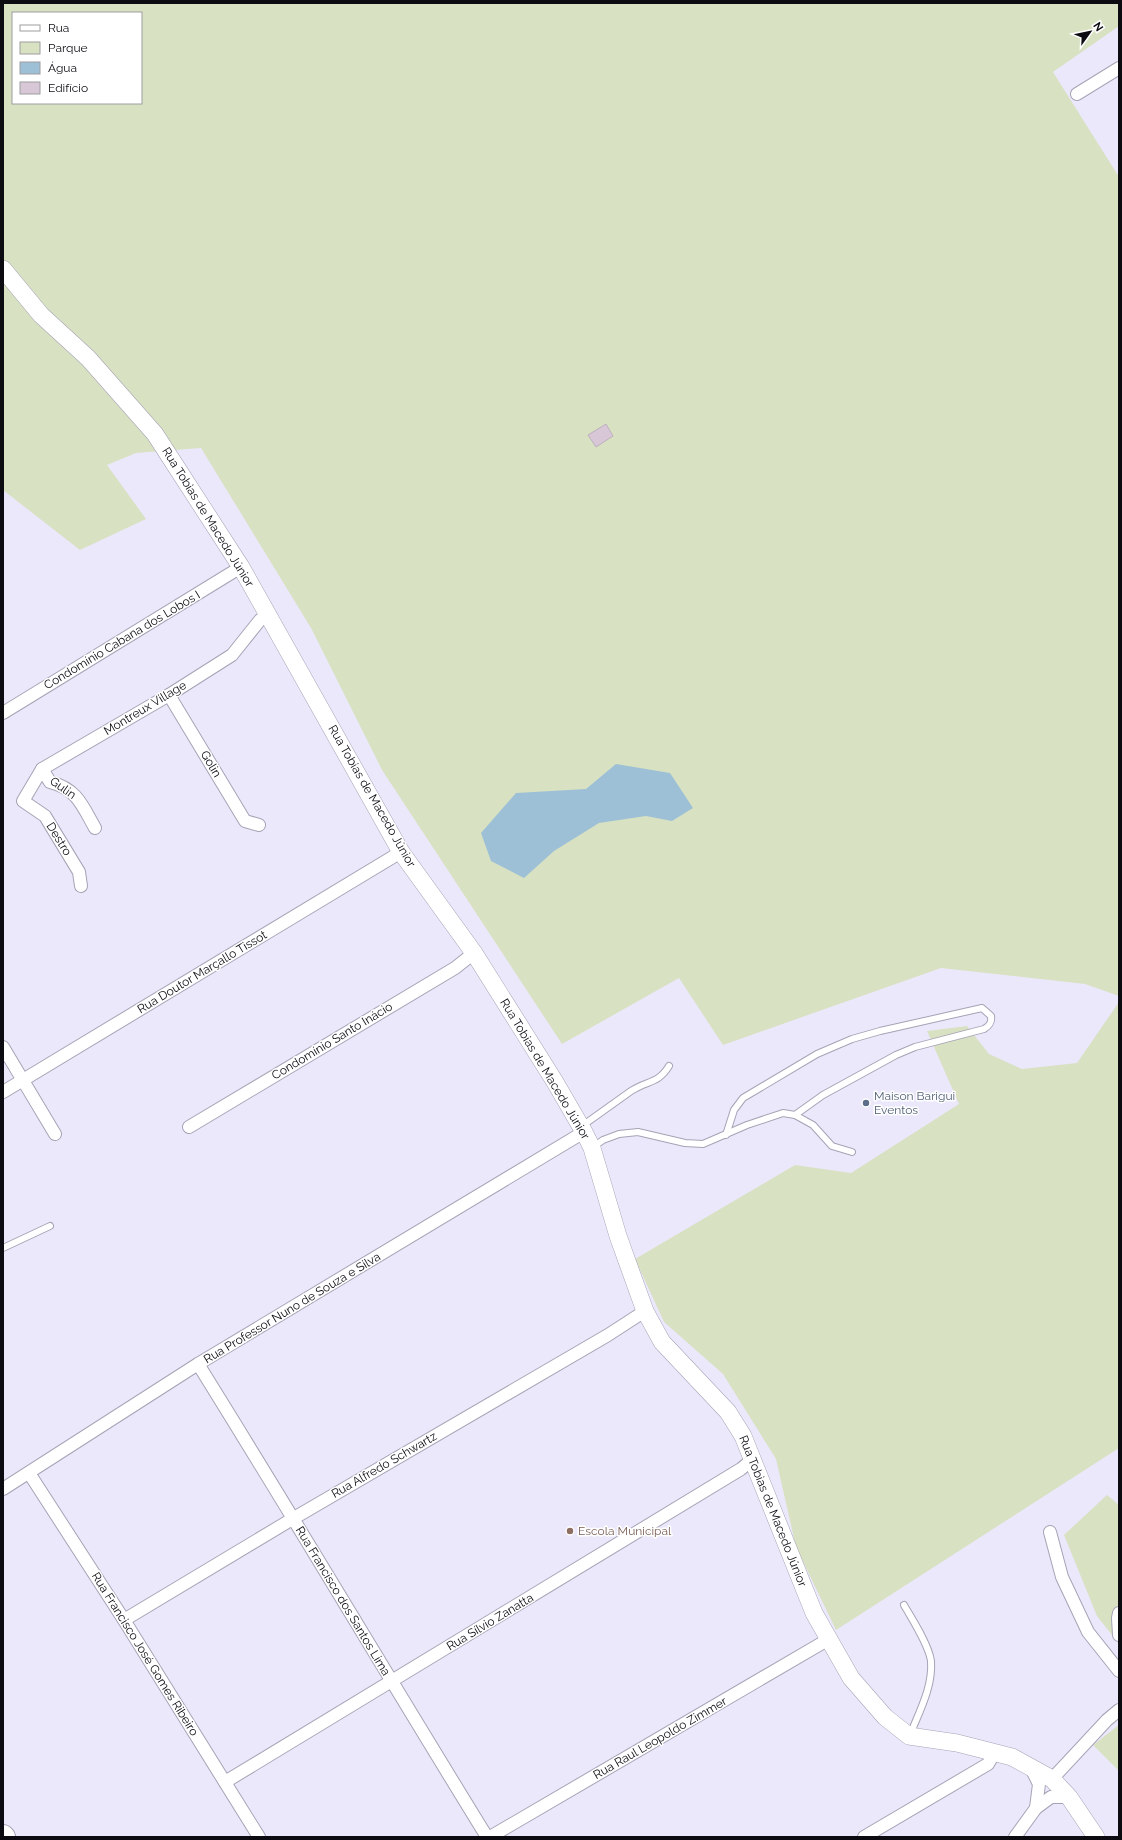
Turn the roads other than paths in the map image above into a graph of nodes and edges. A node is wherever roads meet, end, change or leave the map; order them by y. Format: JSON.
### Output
{"nodes":[{"id":1,"x":1119,"y":68,"type":"edge"},
{"id":2,"x":1077,"y":94,"type":"dead end"},
{"id":3,"x":3,"y":269,"type":"edge"},
{"id":4,"x":241,"y":568,"type":"junction"},
{"id":5,"x":269,"y":616,"type":"junction"},
{"id":6,"x":169,"y":695,"type":"junction"},
{"id":7,"x":3,"y":713,"type":"edge"},
{"id":8,"x":42,"y":769,"type":"junction"},
{"id":9,"x":23,"y":801,"type":"joint"},
{"id":10,"x":259,"y":825,"type":"dead end"},
{"id":11,"x":95,"y":828,"type":"dead end"},
{"id":12,"x":401,"y":852,"type":"junction"},
{"id":13,"x":81,"y":886,"type":"dead end"},
{"id":14,"x":474,"y":953,"type":"junction"},
{"id":15,"x":3,"y":1047,"type":"edge"},
{"id":16,"x":670,"y":1066,"type":"dead end"},
{"id":17,"x":22,"y":1080,"type":"junction"},
{"id":18,"x":3,"y":1092,"type":"edge"},
{"id":19,"x":795,"y":1115,"type":"junction"},
{"id":20,"x":189,"y":1127,"type":"dead end"},
{"id":21,"x":582,"y":1130,"type":"junction"},
{"id":22,"x":55,"y":1134,"type":"dead end"},
{"id":23,"x":726,"y":1134,"type":"junction"},
{"id":24,"x":592,"y":1148,"type":"junction"},
{"id":25,"x":852,"y":1152,"type":"dead end"},
{"id":26,"x":50,"y":1226,"type":"dead end"},
{"id":27,"x":3,"y":1248,"type":"edge"},
{"id":28,"x":645,"y":1311,"type":"junction"},
{"id":29,"x":198,"y":1364,"type":"junction"},
{"id":30,"x":753,"y":1459,"type":"junction"},
{"id":31,"x":29,"y":1473,"type":"junction"},
{"id":32,"x":3,"y":1489,"type":"edge"},
{"id":33,"x":294,"y":1518,"type":"junction"},
{"id":34,"x":1050,"y":1532,"type":"dead end"},
{"id":35,"x":904,"y":1605,"type":"dead end"},
{"id":36,"x":1119,"y":1613,"type":"edge"},
{"id":37,"x":124,"y":1620,"type":"junction"},
{"id":38,"x":1119,"y":1635,"type":"edge"},
{"id":39,"x":829,"y":1639,"type":"junction"},
{"id":40,"x":1119,"y":1671,"type":"edge"},
{"id":41,"x":390,"y":1682,"type":"junction"},
{"id":42,"x":1119,"y":1710,"type":"edge"},
{"id":43,"x":909,"y":1736,"type":"junction"},
{"id":44,"x":995,"y":1752,"type":"junction"},
{"id":45,"x":1031,"y":1768,"type":"junction"},
{"id":46,"x":1052,"y":1779,"type":"junction"},
{"id":47,"x":225,"y":1782,"type":"junction"},
{"id":48,"x":1069,"y":1797,"type":"junction"},
{"id":49,"x":1036,"y":1808,"type":"junction"},
{"id":50,"x":259,"y":1837,"type":"edge"},
{"id":51,"x":489,"y":1837,"type":"edge"},
{"id":52,"x":864,"y":1837,"type":"edge"},
{"id":53,"x":1015,"y":1837,"type":"edge"},
{"id":54,"x":1096,"y":1837,"type":"edge"}],
"edges":[{"from":1,"to":2,"type":"street"},
{"from":3,"to":4,"type":"street","name":"Rua Tobias de Macedo Júnior"},
{"from":4,"to":5,"type":"street","name":"Rua Tobias de Macedo Júnior"},
{"from":4,"to":7,"type":"street","name":"Condomínio Cabana dos Lobos I"},
{"from":5,"to":6,"type":"street","name":"Montreux Village"},
{"from":5,"to":12,"type":"street","name":"Rua Tobias de Macedo Júnior"},
{"from":6,"to":8,"type":"street","name":"Montreux Village"},
{"from":6,"to":10,"type":"street","name":"Golin"},
{"from":8,"to":9,"type":"street","name":"Montreux Village"},
{"from":8,"to":11,"type":"street","name":"Gulin"},
{"from":9,"to":13,"type":"street","name":"Destro"},
{"from":12,"to":14,"type":"street","name":"Rua Tobias de Macedo Júnior"},
{"from":12,"to":17,"type":"street","name":"Rua Doutor Marçallo Tissot"},
{"from":14,"to":20,"type":"street","name":"Condomínio Santo Inácio"},
{"from":14,"to":21,"type":"street","name":"Rua Tobias de Macedo Júnior"},
{"from":15,"to":17,"type":"street"},
{"from":16,"to":21,"type":"lane"},
{"from":17,"to":18,"type":"street","name":"Rua Doutor Marçallo Tissot"},
{"from":17,"to":22,"type":"street"},
{"from":19,"to":23,"type":"lane"},
{"from":19,"to":23,"type":"lane"},
{"from":19,"to":25,"type":"lane"},
{"from":21,"to":24,"type":"street","name":"Rua Tobias de Macedo Júnior"},
{"from":21,"to":29,"type":"street","name":"Rua Professor Nuno de Souza e Silva"},
{"from":23,"to":24,"type":"lane"},
{"from":24,"to":28,"type":"street","name":"Rua Tobias de Macedo Júnior"},
{"from":26,"to":27,"type":"lane"},
{"from":28,"to":30,"type":"street","name":"Rua Tobias de Macedo Júnior"},
{"from":28,"to":33,"type":"street","name":"Rua Alfredo Schwartz"},
{"from":29,"to":31,"type":"street","name":"Rua Professor Nuno de Souza e Silva"},
{"from":29,"to":33,"type":"street","name":"Rua Francisco dos Santos Lima"},
{"from":30,"to":39,"type":"street","name":"Rua Tobias de Macedo Júnior"},
{"from":30,"to":41,"type":"street","name":"Rua Sílvio Zanatta"},
{"from":31,"to":32,"type":"street","name":"Rua Professor Nuno de Souza e Silva"},
{"from":31,"to":37,"type":"street","name":"Rua Francisco José Gomes Ribeiro"},
{"from":33,"to":37,"type":"street","name":"Rua Alfredo Schwartz"},
{"from":33,"to":41,"type":"street","name":"Rua Francisco dos Santos Lima"},
{"from":34,"to":40,"type":"street"},
{"from":35,"to":43,"type":"lane"},
{"from":36,"to":38,"type":"street"},
{"from":37,"to":47,"type":"street","name":"Rua Francisco José Gomes Ribeiro"},
{"from":39,"to":43,"type":"street","name":"Rua Tobias de Macedo Júnior"},
{"from":39,"to":51,"type":"street","name":"Rua Raul Leopoldo Zimmer"},
{"from":41,"to":47,"type":"street","name":"Rua Sílvio Zanatta"},
{"from":41,"to":51,"type":"street","name":"Rua Francisco dos Santos Lima"},
{"from":42,"to":46,"type":"street"},
{"from":43,"to":44,"type":"street"},
{"from":44,"to":45,"type":"street"},
{"from":44,"to":52,"type":"street"},
{"from":45,"to":46,"type":"street"},
{"from":45,"to":49,"type":"street"},
{"from":46,"to":48,"type":"street"},
{"from":47,"to":50,"type":"street","name":"Rua Francisco José Gomes Ribeiro"},
{"from":48,"to":49,"type":"street"},
{"from":48,"to":54,"type":"street"},
{"from":49,"to":53,"type":"street"}]}
